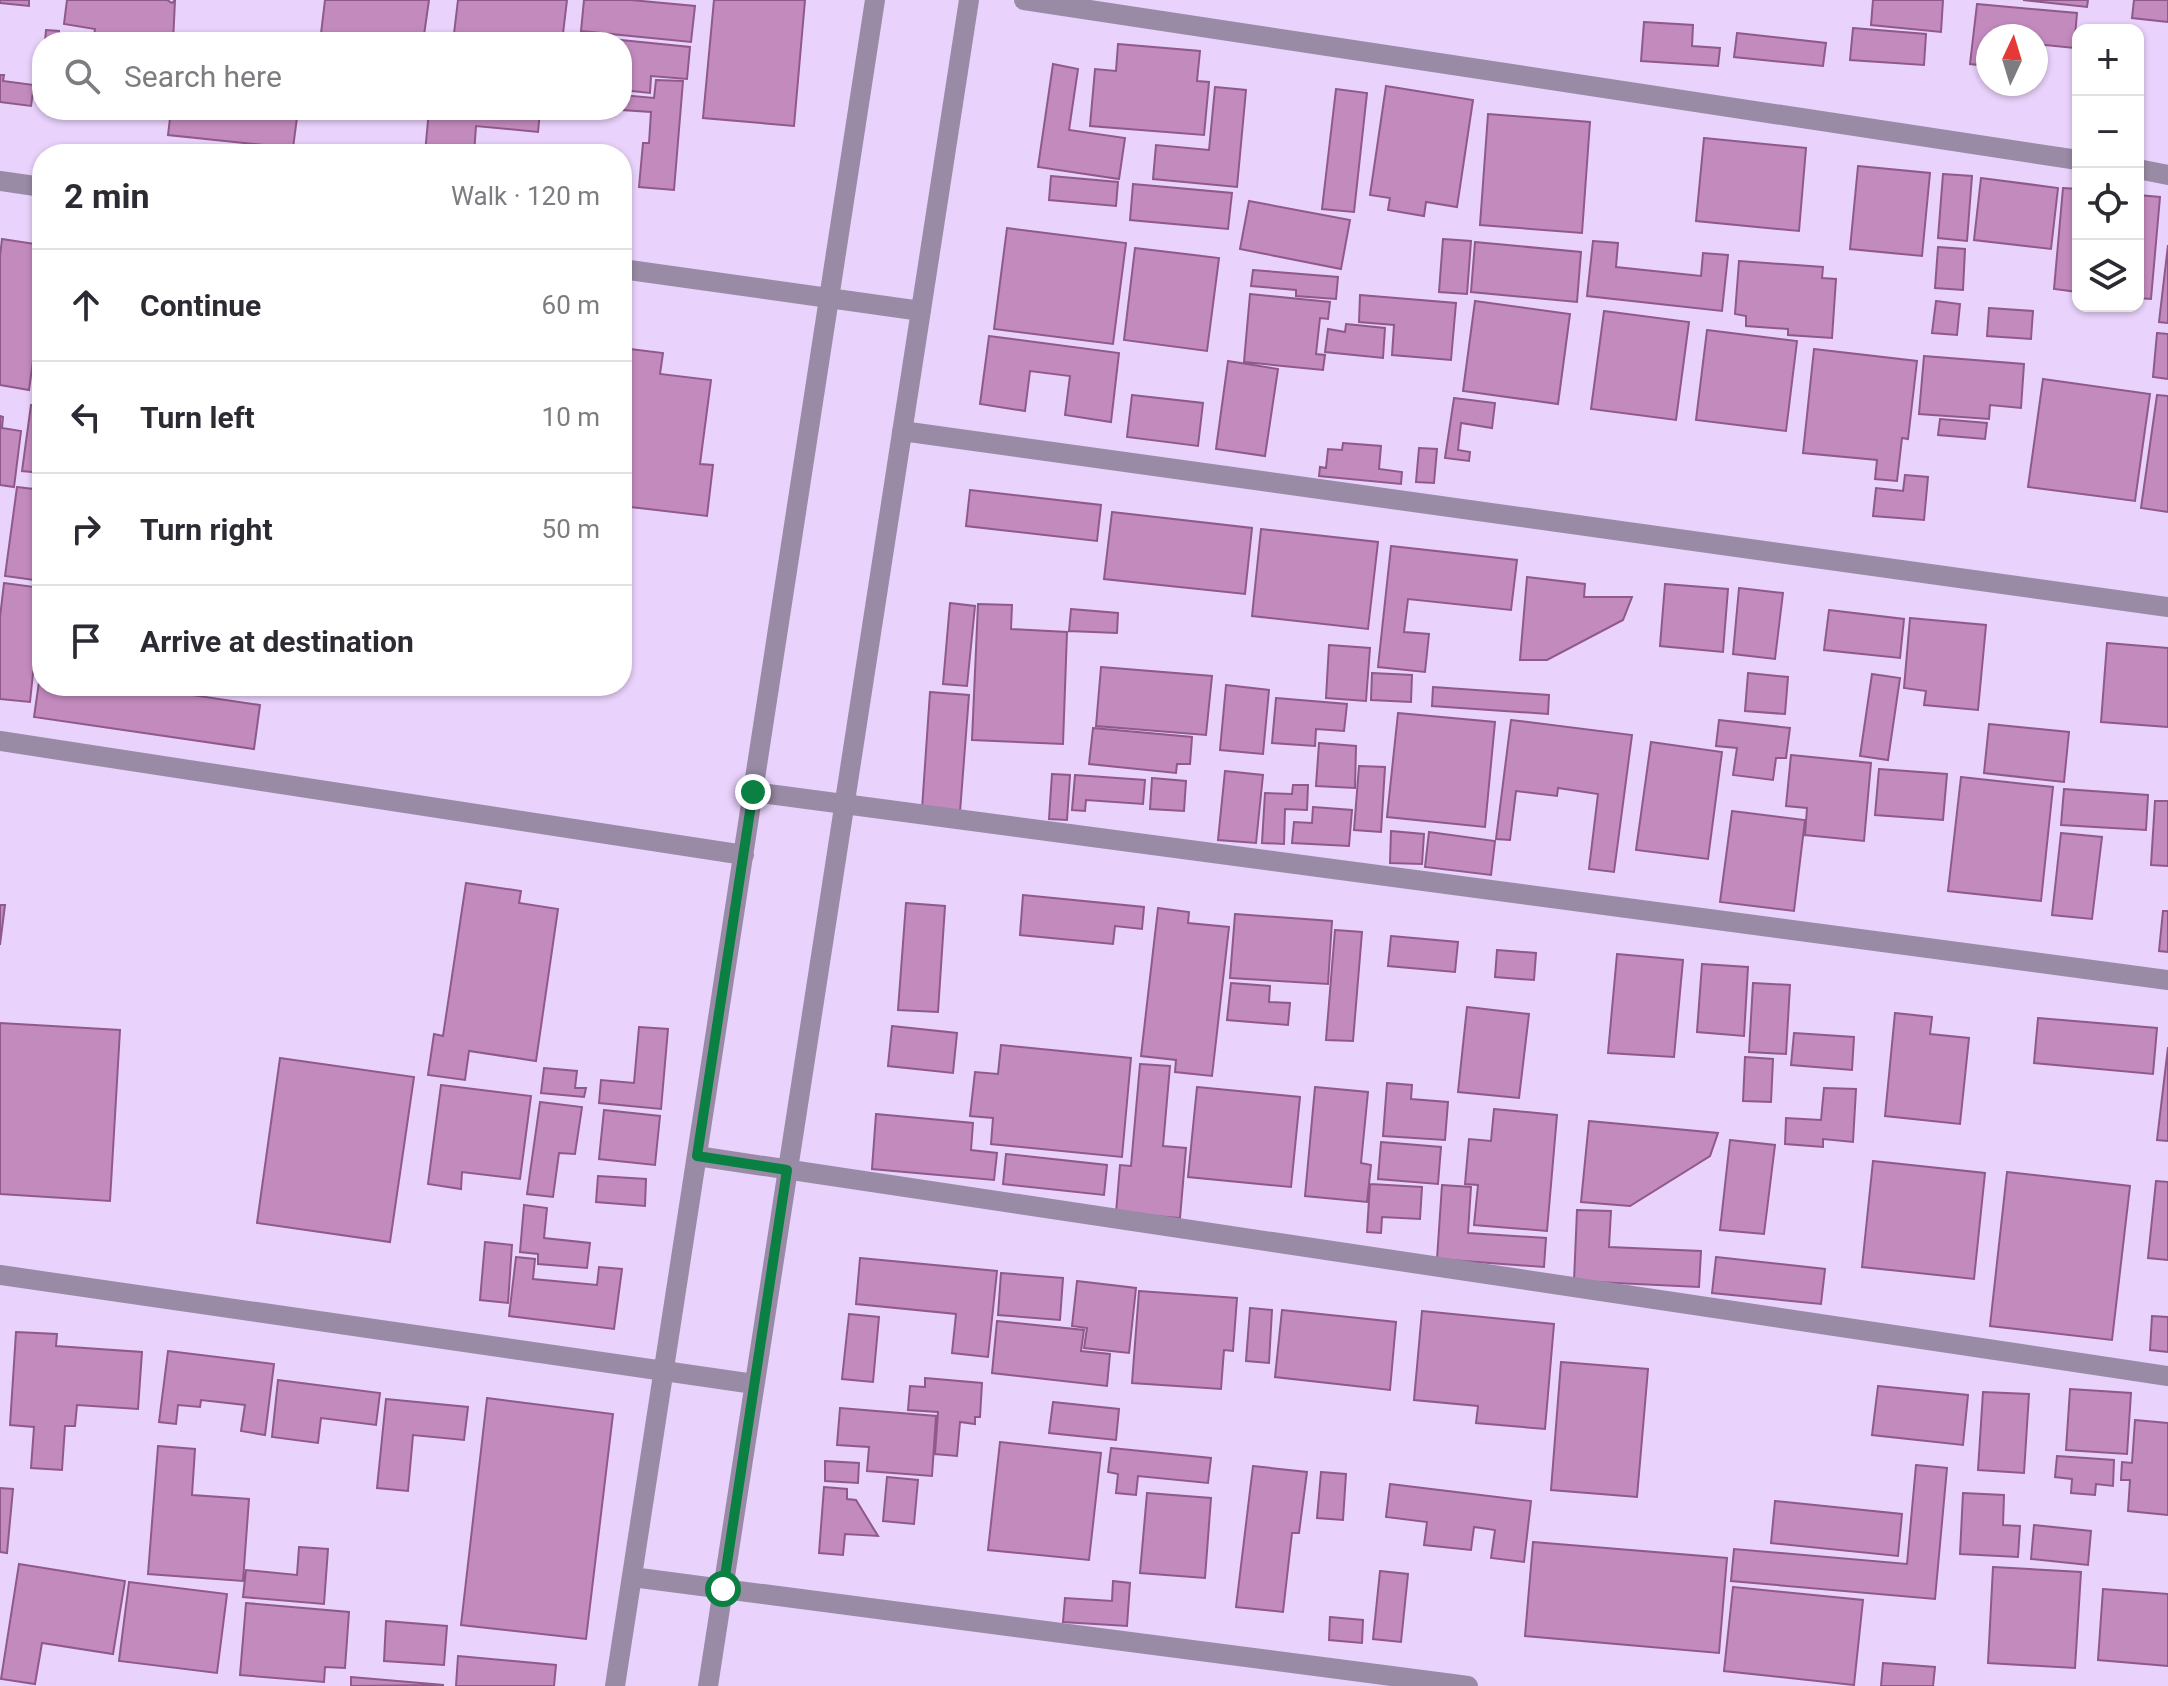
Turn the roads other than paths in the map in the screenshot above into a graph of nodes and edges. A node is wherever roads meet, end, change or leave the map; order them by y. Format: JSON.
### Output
{"nodes":[{"id":1,"x":875,"y":0,"type":"edge"},
{"id":2,"x":969,"y":0,"type":"edge"},
{"id":3,"x":1024,"y":0,"type":"edge"},
{"id":4,"x":2072,"y":159,"type":"edge"},
{"id":5,"x":2144,"y":170,"type":"edge"},
{"id":6,"x":2168,"y":175,"type":"edge"},
{"id":7,"x":0,"y":181,"type":"edge"},
{"id":8,"x":32,"y":186,"type":"edge"},
{"id":9,"x":632,"y":270,"type":"edge"},
{"id":10,"x":829,"y":298,"type":"junction"},
{"id":11,"x":921,"y":311,"type":"junction"},
{"id":12,"x":902,"y":431,"type":"junction"},
{"id":13,"x":2168,"y":607,"type":"edge"},
{"id":14,"x":0,"y":741,"type":"edge"},
{"id":15,"x":753,"y":792,"type":"junction"},
{"id":16,"x":844,"y":805,"type":"junction"},
{"id":17,"x":744,"y":855,"type":"junction"},
{"id":18,"x":2168,"y":980,"type":"edge"},
{"id":19,"x":697,"y":1156,"type":"junction"},
{"id":20,"x":787,"y":1170,"type":"junction"},
{"id":21,"x":0,"y":1275,"type":"edge"},
{"id":22,"x":664,"y":1371,"type":"junction"},
{"id":23,"x":2168,"y":1376,"type":"edge"},
{"id":24,"x":754,"y":1384,"type":"junction"},
{"id":25,"x":632,"y":1577,"type":"junction"},
{"id":26,"x":723,"y":1589,"type":"junction"},
{"id":27,"x":615,"y":1686,"type":"edge"},
{"id":28,"x":708,"y":1686,"type":"edge"},
{"id":29,"x":1468,"y":1686,"type":"edge"}],
"edges":[{"from":1,"to":10,"type":"street"},
{"from":2,"to":11,"type":"street"},
{"from":3,"to":4,"type":"street"},
{"from":5,"to":6,"type":"street"},
{"from":7,"to":8,"type":"street"},
{"from":9,"to":10,"type":"street"},
{"from":10,"to":11,"type":"street"},
{"from":10,"to":15,"type":"street"},
{"from":11,"to":12,"type":"street"},
{"from":12,"to":13,"type":"street"},
{"from":12,"to":16,"type":"street"},
{"from":14,"to":17,"type":"street"},
{"from":15,"to":16,"type":"street"},
{"from":15,"to":17,"type":"street"},
{"from":16,"to":18,"type":"street"},
{"from":16,"to":20,"type":"street"},
{"from":17,"to":19,"type":"street"},
{"from":19,"to":20,"type":"street"},
{"from":19,"to":22,"type":"street"},
{"from":20,"to":23,"type":"street"},
{"from":20,"to":24,"type":"street"},
{"from":21,"to":22,"type":"street"},
{"from":22,"to":24,"type":"street"},
{"from":22,"to":25,"type":"street"},
{"from":24,"to":26,"type":"street"},
{"from":25,"to":26,"type":"street"},
{"from":25,"to":27,"type":"street"},
{"from":26,"to":28,"type":"street"},
{"from":26,"to":29,"type":"street"}]}
